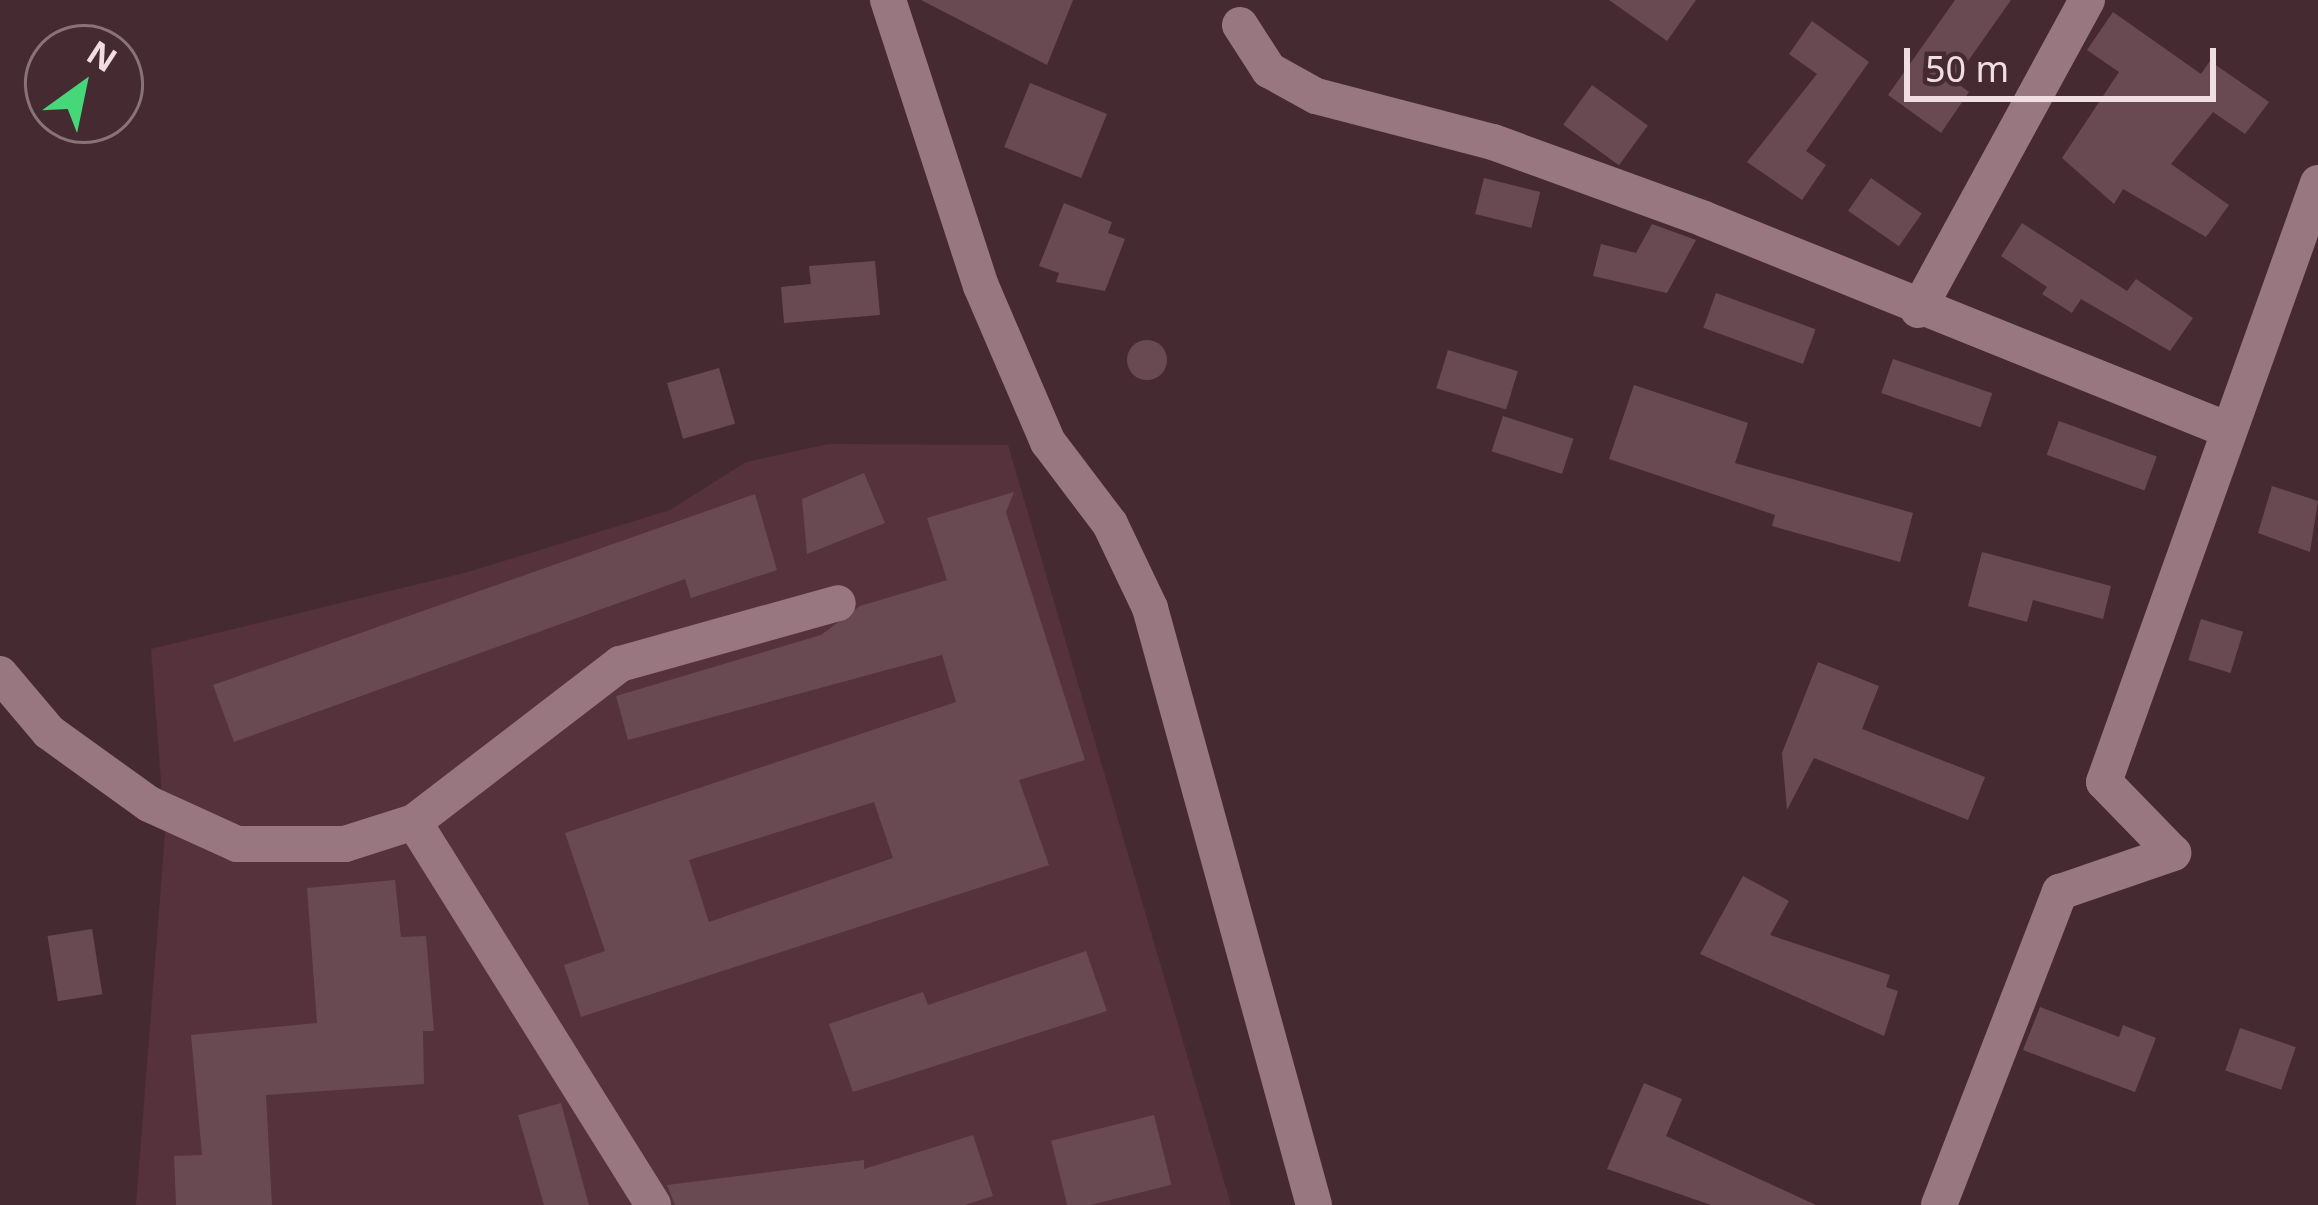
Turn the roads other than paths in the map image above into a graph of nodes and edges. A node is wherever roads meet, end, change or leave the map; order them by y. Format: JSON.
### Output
{"nodes":[{"id":1,"x":888,"y":0,"type":"edge"},
{"id":2,"x":2086,"y":0,"type":"edge"},
{"id":3,"x":1240,"y":25,"type":"dead end"},
{"id":4,"x":2318,"y":183,"type":"edge"},
{"id":5,"x":1918,"y":310,"type":"junction"},
{"id":6,"x":2228,"y":430,"type":"junction"},
{"id":7,"x":838,"y":603,"type":"dead end"},
{"id":8,"x":0,"y":674,"type":"edge"},
{"id":9,"x":414,"y":823,"type":"junction"},
{"id":10,"x":652,"y":1205,"type":"edge"},
{"id":11,"x":1314,"y":1205,"type":"edge"},
{"id":12,"x":1939,"y":1205,"type":"edge"}],
"edges":[{"from":1,"to":11,"type":"street"},
{"from":2,"to":5,"type":"street"},
{"from":3,"to":5,"type":"street"},
{"from":4,"to":6,"type":"street"},
{"from":5,"to":6,"type":"street"},
{"from":6,"to":12,"type":"street"},
{"from":7,"to":9,"type":"street"},
{"from":8,"to":9,"type":"street"},
{"from":9,"to":10,"type":"street"}]}
